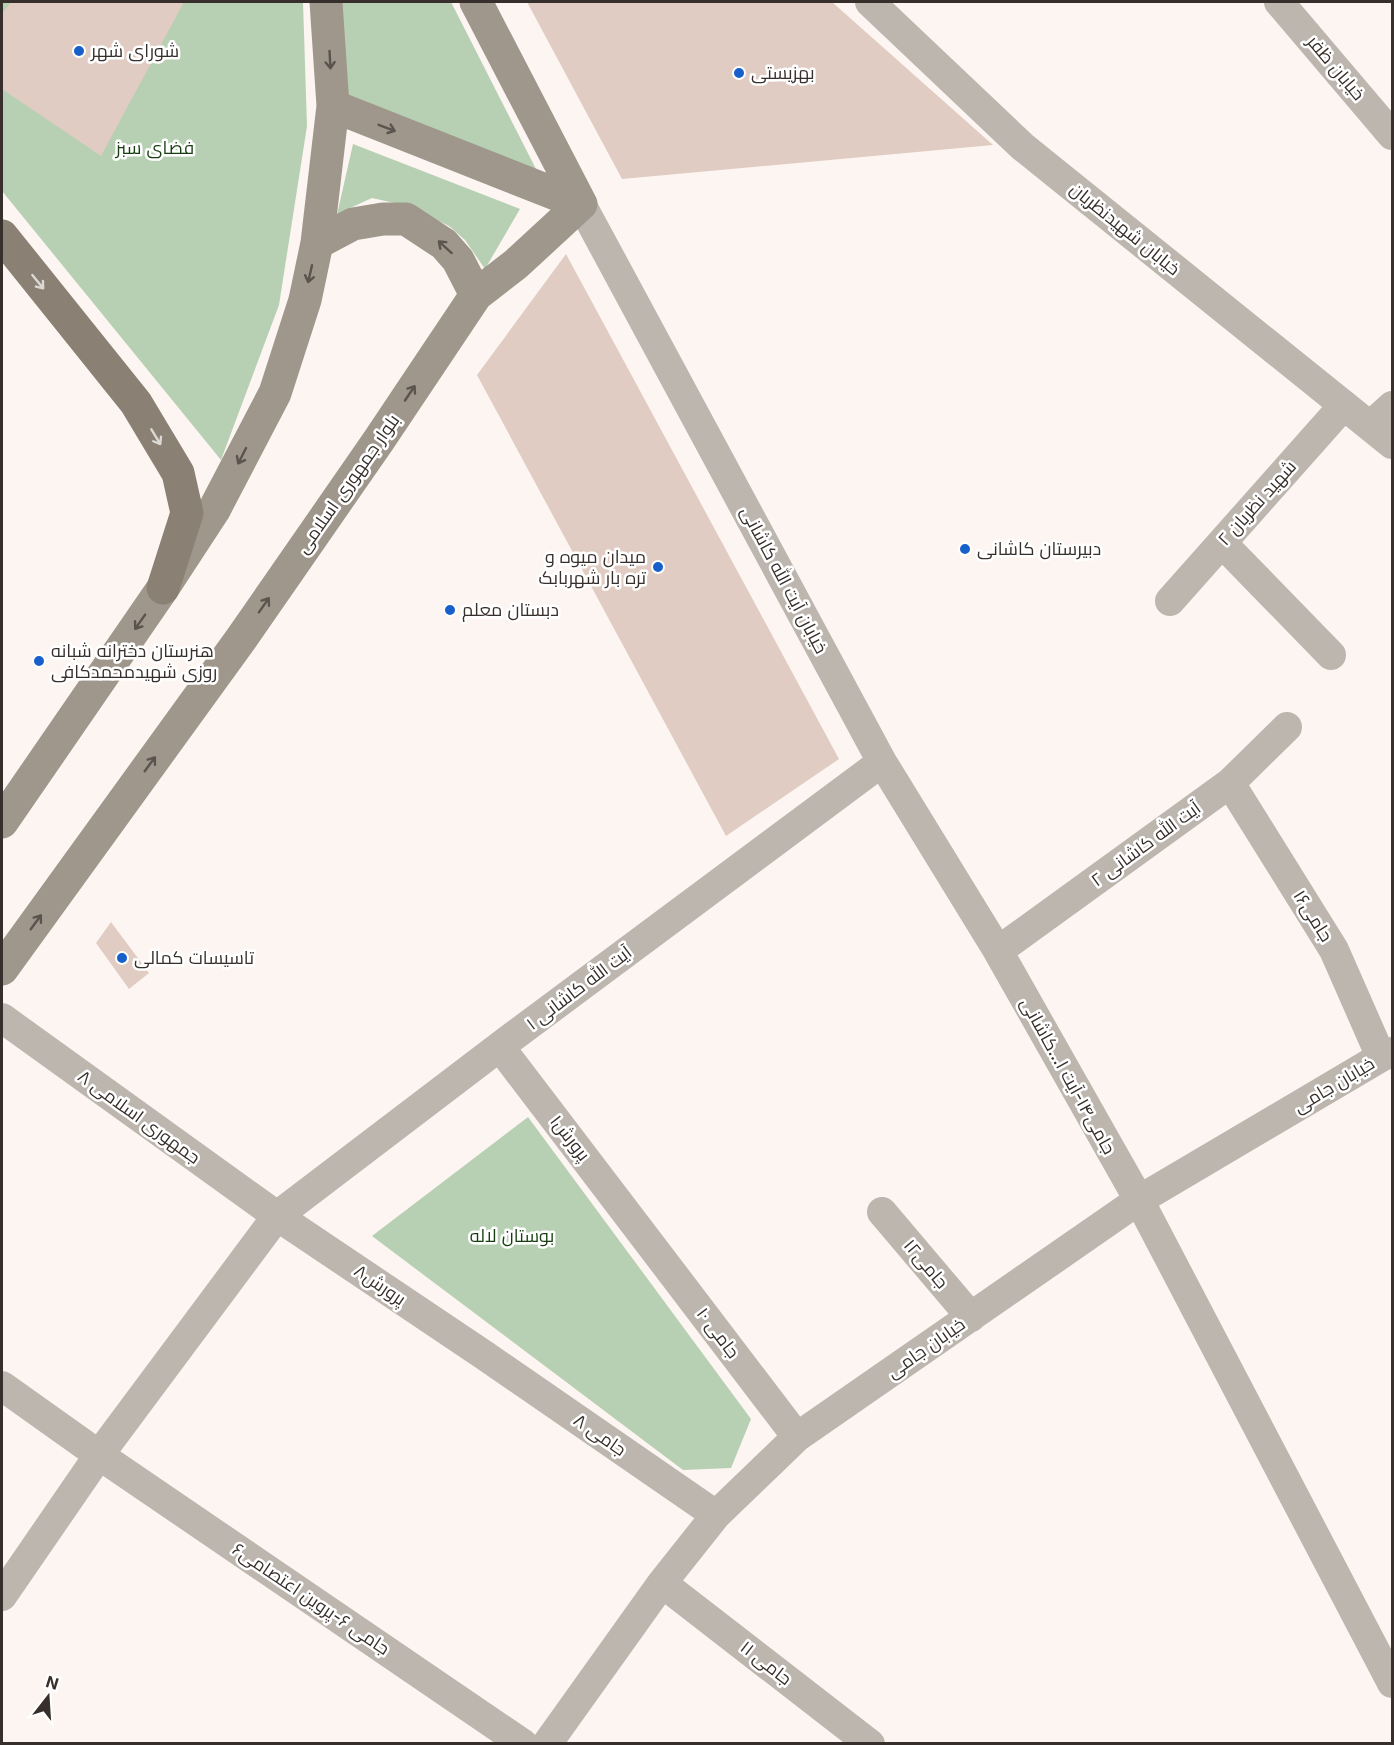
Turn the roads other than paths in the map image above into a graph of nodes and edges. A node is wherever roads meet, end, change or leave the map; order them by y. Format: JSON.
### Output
{"nodes":[{"id":1,"x":326,"y":2,"type":"edge"},
{"id":2,"x":476,"y":2,"type":"edge"},
{"id":3,"x":870,"y":2,"type":"edge"},
{"id":4,"x":1291,"y":5,"type":"edge"},
{"id":5,"x":333,"y":106,"type":"junction"},
{"id":6,"x":1391,"y":130,"type":"edge"},
{"id":7,"x":581,"y":204,"type":"junction"},
{"id":8,"x":2,"y":236,"type":"edge"},
{"id":9,"x":317,"y":243,"type":"junction"},
{"id":10,"x":476,"y":295,"type":"junction"},
{"id":11,"x":1344,"y":405,"type":"junction"},
{"id":12,"x":1392,"y":406,"type":"edge"},
{"id":13,"x":1381,"y":435,"type":"edge"},
{"id":14,"x":1222,"y":543,"type":"junction"},
{"id":15,"x":163,"y":588,"type":"junction"},
{"id":16,"x":1170,"y":601,"type":"dead end"},
{"id":17,"x":1331,"y":655,"type":"dead end"},
{"id":18,"x":1287,"y":727,"type":"dead end"},
{"id":19,"x":882,"y":762,"type":"junction"},
{"id":20,"x":1230,"y":783,"type":"junction"},
{"id":21,"x":2,"y":822,"type":"edge"},
{"id":22,"x":998,"y":951,"type":"junction"},
{"id":23,"x":2,"y":969,"type":"edge"},
{"id":24,"x":2,"y":1018,"type":"edge"},
{"id":25,"x":500,"y":1047,"type":"junction"},
{"id":26,"x":1387,"y":1054,"type":"edge"},
{"id":27,"x":1139,"y":1200,"type":"junction"},
{"id":28,"x":882,"y":1212,"type":"dead end"},
{"id":29,"x":277,"y":1216,"type":"junction"},
{"id":30,"x":639,"y":1229,"type":"joint"},
{"id":31,"x":971,"y":1317,"type":"junction"},
{"id":32,"x":484,"y":1355,"type":"joint"},
{"id":33,"x":2,"y":1386,"type":"edge"},
{"id":34,"x":796,"y":1437,"type":"junction"},
{"id":35,"x":99,"y":1455,"type":"junction"},
{"id":36,"x":716,"y":1515,"type":"junction"},
{"id":37,"x":662,"y":1583,"type":"junction"},
{"id":38,"x":2,"y":1596,"type":"edge"},
{"id":39,"x":1392,"y":1683,"type":"edge"},
{"id":40,"x":523,"y":1743,"type":"edge"},
{"id":41,"x":547,"y":1743,"type":"edge"},
{"id":42,"x":870,"y":1743,"type":"edge"}],
"edges":[{"from":1,"to":5,"type":"street","one_way":true},
{"from":2,"to":7,"type":"street"},
{"from":3,"to":11,"type":"street","name":"خیابان شهیدنظریان"},
{"from":4,"to":6,"type":"street","name":"خیابان ظفر"},
{"from":5,"to":7,"type":"street","one_way":true},
{"from":5,"to":9,"type":"street"},
{"from":7,"to":10,"type":"street","name":"بلوار جمهوری اسلامی"},
{"from":7,"to":19,"type":"street","name":"خیابان آیت الله کاشانی"},
{"from":8,"to":15,"type":"main road","one_way":true},
{"from":10,"to":9,"type":"street","one_way":true},
{"from":9,"to":15,"type":"street","one_way":true},
{"from":23,"to":10,"type":"street","name":"بلوار جمهوری اسلامی","one_way":true},
{"from":11,"to":13,"type":"street","name":"خیابان شهیدنظریان"},
{"from":11,"to":14,"type":"street","name":"شهید نظریان ۲"},
{"from":12,"to":13,"type":"street"},
{"from":14,"to":16,"type":"street","name":"شهید نظریان ۲"},
{"from":14,"to":17,"type":"street"},
{"from":15,"to":21,"type":"street","one_way":true},
{"from":18,"to":20,"type":"street","name":"آیت الله کاشانی ۲"},
{"from":19,"to":22,"type":"street","name":"خیابان آیت الله کاشانی"},
{"from":19,"to":25,"type":"street","name":"آیت الله کاشانی ۱"},
{"from":20,"to":22,"type":"street","name":"آیت الله کاشانی ۲"},
{"from":20,"to":26,"type":"street","name":"جامی۱۶"},
{"from":22,"to":27,"type":"street","name":"جامی۱۴-آیت ا...کاشانی"},
{"from":24,"to":29,"type":"street","name":"جمهوری اسلامی ۸"},
{"from":25,"to":29,"type":"street","name":"آیت الله کاشانی ۱"},
{"from":25,"to":30,"type":"street","name":"پرورش۱"},
{"from":26,"to":27,"type":"street","name":"خیابان جامی"},
{"from":27,"to":31,"type":"street","name":"خیابان جامی"},
{"from":27,"to":39,"type":"street","name":"جامی۱۴-آیت ا...کاشانی"},
{"from":28,"to":31,"type":"street","name":"جامی۱۲"},
{"from":29,"to":32,"type":"street","name":"پرورش۸"},
{"from":29,"to":35,"type":"street","name":"آیت الله کاشانی ۱"},
{"from":30,"to":34,"type":"street","name":"جامی ۱۰"},
{"from":31,"to":34,"type":"street","name":"خیابان جامی"},
{"from":32,"to":36,"type":"street","name":"جامی ۸"},
{"from":33,"to":35,"type":"street","name":"جامی ۶-پروین اعتصامی۶"},
{"from":34,"to":36,"type":"street","name":"خیابان جامی"},
{"from":35,"to":38,"type":"street","name":"آیت الله کاشانی ۱"},
{"from":35,"to":40,"type":"street","name":"جامی ۶-پروین اعتصامی۶"},
{"from":36,"to":37,"type":"street","name":"خیابان جامی"},
{"from":37,"to":41,"type":"street","name":"خیابان جامی"},
{"from":37,"to":42,"type":"street","name":"جامی ۱۱"}]}
